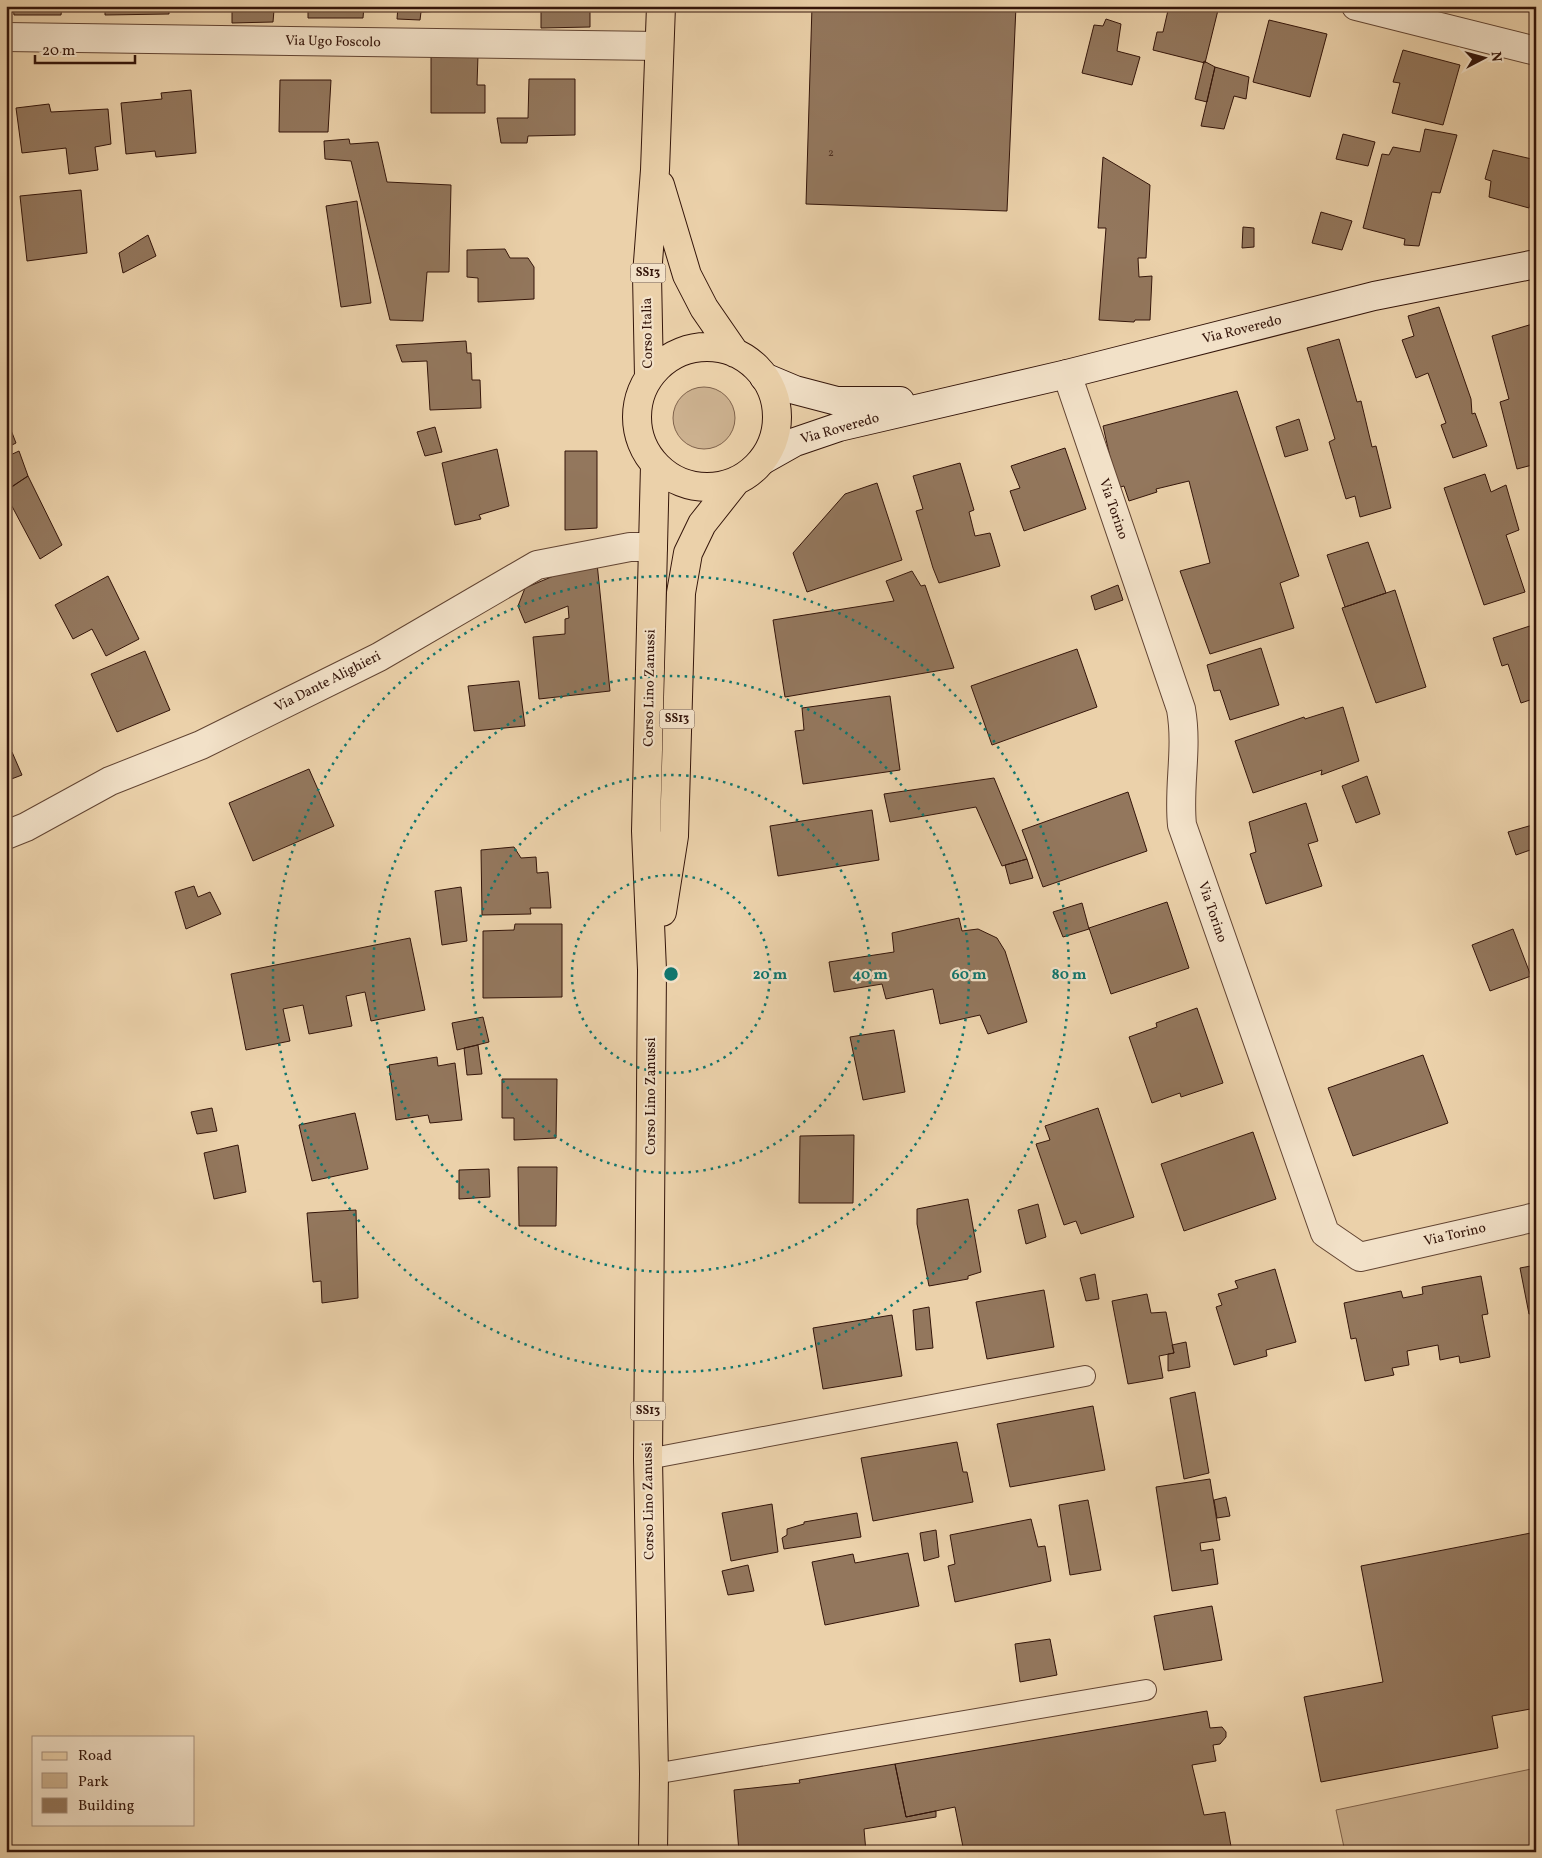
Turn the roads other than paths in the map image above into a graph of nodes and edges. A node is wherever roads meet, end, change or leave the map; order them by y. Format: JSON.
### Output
{"nodes":[{"id":1,"x":661,"y":6,"type":"edge"},
{"id":2,"x":1356,"y":6,"type":"edge"},
{"id":3,"x":6,"y":37,"type":"edge"},
{"id":4,"x":659,"y":46,"type":"junction"},
{"id":5,"x":1536,"y":51,"type":"edge"},
{"id":6,"x":655,"y":170,"type":"junction"},
{"id":7,"x":1536,"y":264,"type":"edge"},
{"id":8,"x":735,"y":353,"type":"junction"},
{"id":9,"x":1066,"y":374,"type":"junction"},
{"id":10,"x":764,"y":376,"type":"junction"},
{"id":11,"x":649,"y":377,"type":"junction"},
{"id":12,"x":949,"y":401,"type":"junction"},
{"id":13,"x":763,"y":460,"type":"junction"},
{"id":14,"x":655,"y":466,"type":"junction"},
{"id":15,"x":736,"y":481,"type":"junction"},
{"id":16,"x":653,"y":547,"type":"junction"},
{"id":17,"x":6,"y":835,"type":"edge"},
{"id":18,"x":652,"y":970,"type":"junction"},
{"id":19,"x":1536,"y":1217,"type":"edge"},
{"id":20,"x":1084,"y":1376,"type":"dead end"},
{"id":21,"x":648,"y":1459,"type":"junction"},
{"id":22,"x":1146,"y":1690,"type":"dead end"},
{"id":23,"x":654,"y":1774,"type":"junction"},
{"id":24,"x":653,"y":1852,"type":"edge"}],
"edges":[{"from":1,"to":4,"type":"main road","name":"Corso Italia","number":"SS13"},
{"from":2,"to":5,"type":"street"},
{"from":3,"to":4,"type":"street","name":"Via Ugo Foscolo"},
{"from":4,"to":6,"type":"main road","name":"Corso Italia","number":"SS13"},
{"from":6,"to":8,"type":"main road","name":"Corso Italia","number":"SS13"},
{"from":6,"to":11,"type":"main road","name":"Corso Italia","number":"SS13"},
{"from":7,"to":9,"type":"street","name":"Via Roveredo"},
{"from":8,"to":10,"type":"main road"},
{"from":8,"to":11,"type":"main road"},
{"from":9,"to":12,"type":"street","name":"Via Roveredo"},
{"from":9,"to":19,"type":"street","name":"Via Torino"},
{"from":10,"to":12,"type":"street","name":"Via Roveredo"},
{"from":10,"to":13,"type":"main road"},
{"from":11,"to":14,"type":"main road"},
{"from":12,"to":13,"type":"street","name":"Via Roveredo"},
{"from":13,"to":15,"type":"main road"},
{"from":14,"to":15,"type":"main road"},
{"from":14,"to":16,"type":"main road","name":"Corso Lino Zanussi","number":"SS13"},
{"from":15,"to":18,"type":"main road","name":"Corso Lino Zanussi","number":"SS13"},
{"from":16,"to":17,"type":"street","name":"Via Dante Alighieri"},
{"from":16,"to":18,"type":"main road","name":"Corso Lino Zanussi","number":"SS13"},
{"from":18,"to":21,"type":"main road","name":"Corso Lino Zanussi","number":"SS13"},
{"from":20,"to":21,"type":"lane"},
{"from":21,"to":23,"type":"main road","name":"Corso Lino Zanussi","number":"SS13"},
{"from":22,"to":23,"type":"lane"},
{"from":23,"to":24,"type":"main road","name":"Corso Lino Zanussi","number":"SS13"}]}
